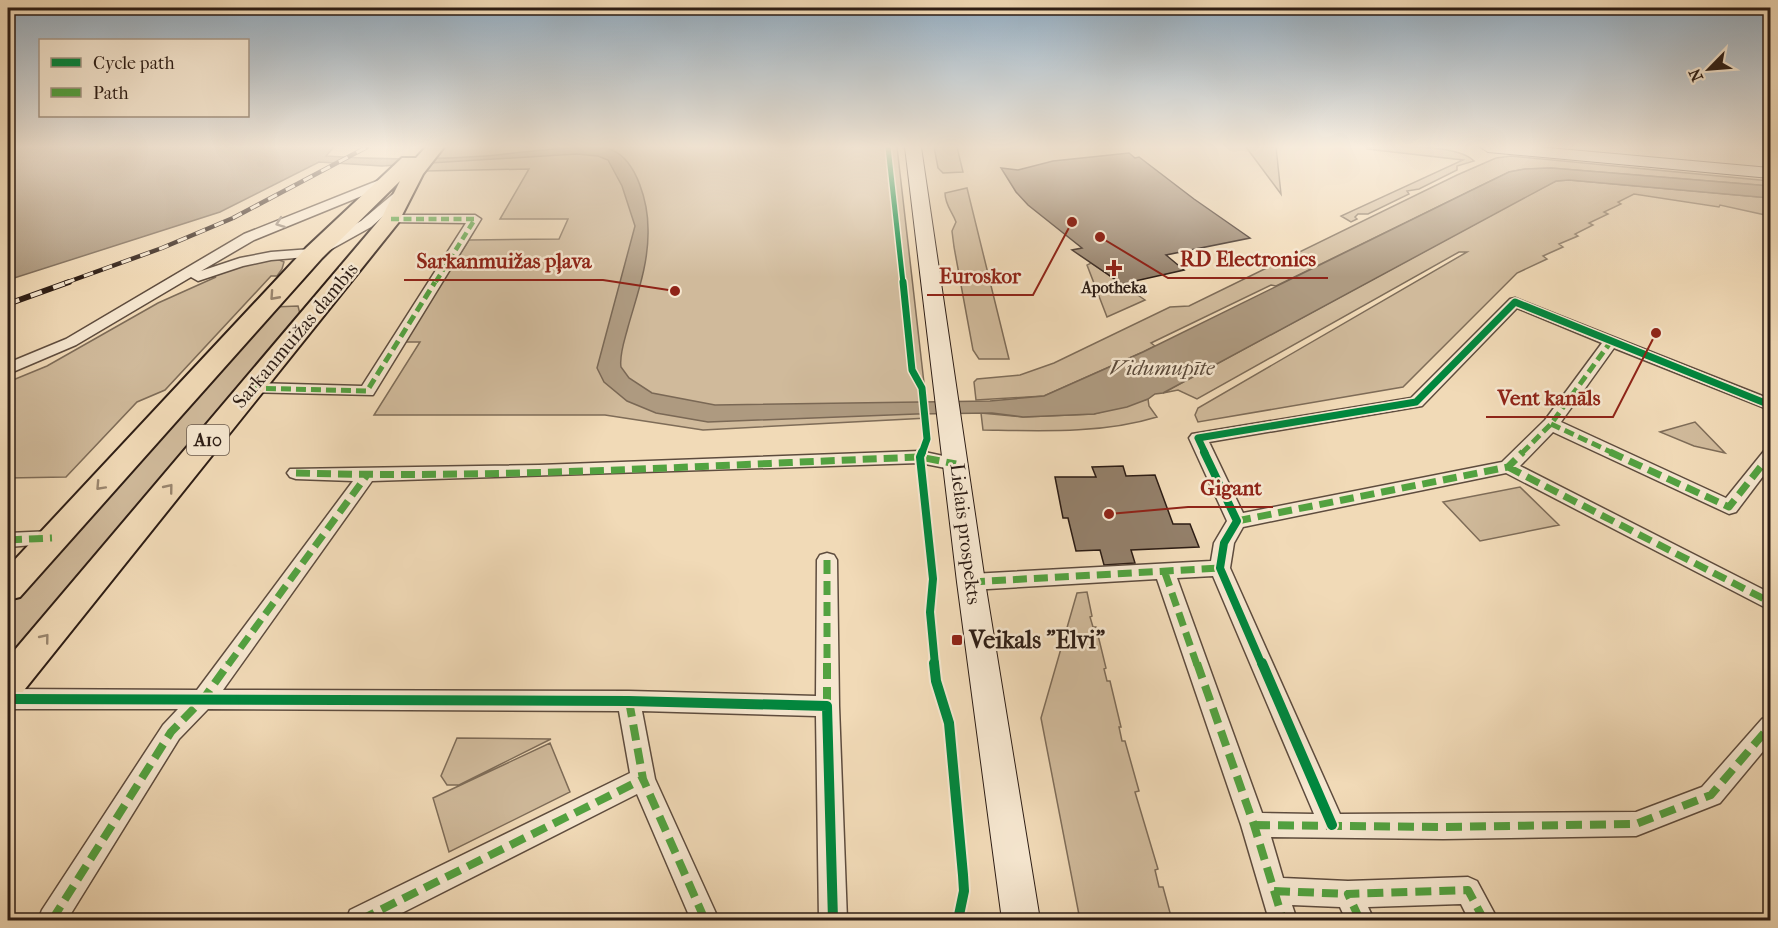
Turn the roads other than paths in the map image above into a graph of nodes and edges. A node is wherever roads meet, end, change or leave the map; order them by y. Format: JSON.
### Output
{"nodes":[{"id":1,"x":371,"y":190,"type":"edge"},
{"id":2,"x":388,"y":190,"type":"edge"},
{"id":3,"x":399,"y":190,"type":"edge"},
{"id":4,"x":919,"y":190,"type":"edge"},
{"id":5,"x":391,"y":219,"type":"junction"},
{"id":6,"x":249,"y":237,"type":"junction"},
{"id":7,"x":314,"y":253,"type":"junction"},
{"id":8,"x":271,"y":256,"type":"junction"},
{"id":9,"x":141,"y":302,"type":"junction"},
{"id":10,"x":1612,"y":340,"type":"junction"},
{"id":11,"x":8,"y":369,"type":"edge"},
{"id":12,"x":251,"y":388,"type":"junction"},
{"id":13,"x":1770,"y":405,"type":"edge"},
{"id":14,"x":1551,"y":424,"type":"junction"},
{"id":15,"x":955,"y":451,"type":"junction"},
{"id":16,"x":1770,"y":455,"type":"edge"},
{"id":17,"x":1508,"y":467,"type":"junction"},
{"id":18,"x":296,"y":473,"type":"dead end"},
{"id":19,"x":367,"y":475,"type":"junction"},
{"id":20,"x":1237,"y":521,"type":"junction"},
{"id":21,"x":52,"y":538,"type":"junction"},
{"id":22,"x":8,"y":540,"type":"edge"},
{"id":23,"x":827,"y":560,"type":"dead end"},
{"id":24,"x":1220,"y":568,"type":"junction"},
{"id":25,"x":1165,"y":573,"type":"junction"},
{"id":26,"x":971,"y":582,"type":"junction"},
{"id":27,"x":8,"y":588,"type":"edge"},
{"id":28,"x":1770,"y":602,"type":"edge"},
{"id":29,"x":8,"y":683,"type":"edge"},
{"id":30,"x":204,"y":698,"type":"junction"},
{"id":31,"x":8,"y":699,"type":"edge"},
{"id":32,"x":629,"y":701,"type":"junction"},
{"id":33,"x":827,"y":706,"type":"junction"},
{"id":34,"x":1770,"y":726,"type":"edge"},
{"id":35,"x":644,"y":779,"type":"junction"},
{"id":36,"x":1254,"y":825,"type":"junction"},
{"id":37,"x":1332,"y":825,"type":"junction"},
{"id":38,"x":1274,"y":891,"type":"junction"},
{"id":39,"x":1348,"y":894,"type":"junction"},
{"id":40,"x":52,"y":921,"type":"edge"},
{"id":41,"x":360,"y":921,"type":"edge"},
{"id":42,"x":705,"y":921,"type":"edge"},
{"id":43,"x":833,"y":921,"type":"edge"},
{"id":44,"x":1021,"y":921,"type":"edge"},
{"id":45,"x":1283,"y":921,"type":"edge"},
{"id":46,"x":1360,"y":921,"type":"edge"},
{"id":47,"x":1484,"y":921,"type":"edge"}],
"edges":[{"from":1,"to":6,"type":"street","one_way":true},
{"from":2,"to":7,"type":"main road","name":"Sarkanmuižas dambis","number":"A10"},
{"from":3,"to":5,"type":"main road","name":"Sarkanmuižas dambis","number":"A10"},
{"from":4,"to":15,"type":"main road","name":"Lielais prospekts"},
{"from":5,"to":12,"type":"main road","name":"Sarkanmuižas dambis","number":"A10"},
{"from":5,"to":12,"type":"street"},
{"from":6,"to":8,"type":"street"},
{"from":6,"to":9,"type":"street"},
{"from":7,"to":8,"type":"street"},
{"from":7,"to":21,"type":"main road","name":"Sarkanmuižas dambis","number":"A10","one_way":true},
{"from":8,"to":9,"type":"street"},
{"from":9,"to":11,"type":"street"},
{"from":10,"to":13,"type":"street"},
{"from":10,"to":14,"type":"street"},
{"from":10,"to":20,"type":"street"},
{"from":29,"to":12,"type":"main road","name":"Sarkanmuižas dambis","number":"A10","one_way":true},
{"from":14,"to":16,"type":"street"},
{"from":14,"to":17,"type":"street"},
{"from":15,"to":19,"type":"street"},
{"from":15,"to":26,"type":"main road","name":"Lielais prospekts"},
{"from":17,"to":20,"type":"street"},
{"from":17,"to":28,"type":"street"},
{"from":18,"to":19,"type":"street"},
{"from":19,"to":30,"type":"street"},
{"from":20,"to":24,"type":"street"},
{"from":21,"to":22,"type":"street"},
{"from":21,"to":27,"type":"main road","name":"Sarkanmuižas dambis","number":"A10"},
{"from":23,"to":33,"type":"street"},
{"from":24,"to":25,"type":"street"},
{"from":24,"to":37,"type":"street"},
{"from":25,"to":26,"type":"street"},
{"from":25,"to":36,"type":"street"},
{"from":26,"to":44,"type":"main road","name":"Lielais prospekts"},
{"from":30,"to":31,"type":"street"},
{"from":30,"to":32,"type":"street"},
{"from":30,"to":40,"type":"street"},
{"from":32,"to":33,"type":"street"},
{"from":32,"to":35,"type":"street"},
{"from":33,"to":43,"type":"street"},
{"from":34,"to":37,"type":"street"},
{"from":35,"to":41,"type":"street"},
{"from":35,"to":42,"type":"street"},
{"from":36,"to":37,"type":"street"},
{"from":36,"to":38,"type":"street"},
{"from":38,"to":39,"type":"street"},
{"from":38,"to":45,"type":"street"},
{"from":39,"to":46,"type":"street"},
{"from":39,"to":47,"type":"street"}]}
